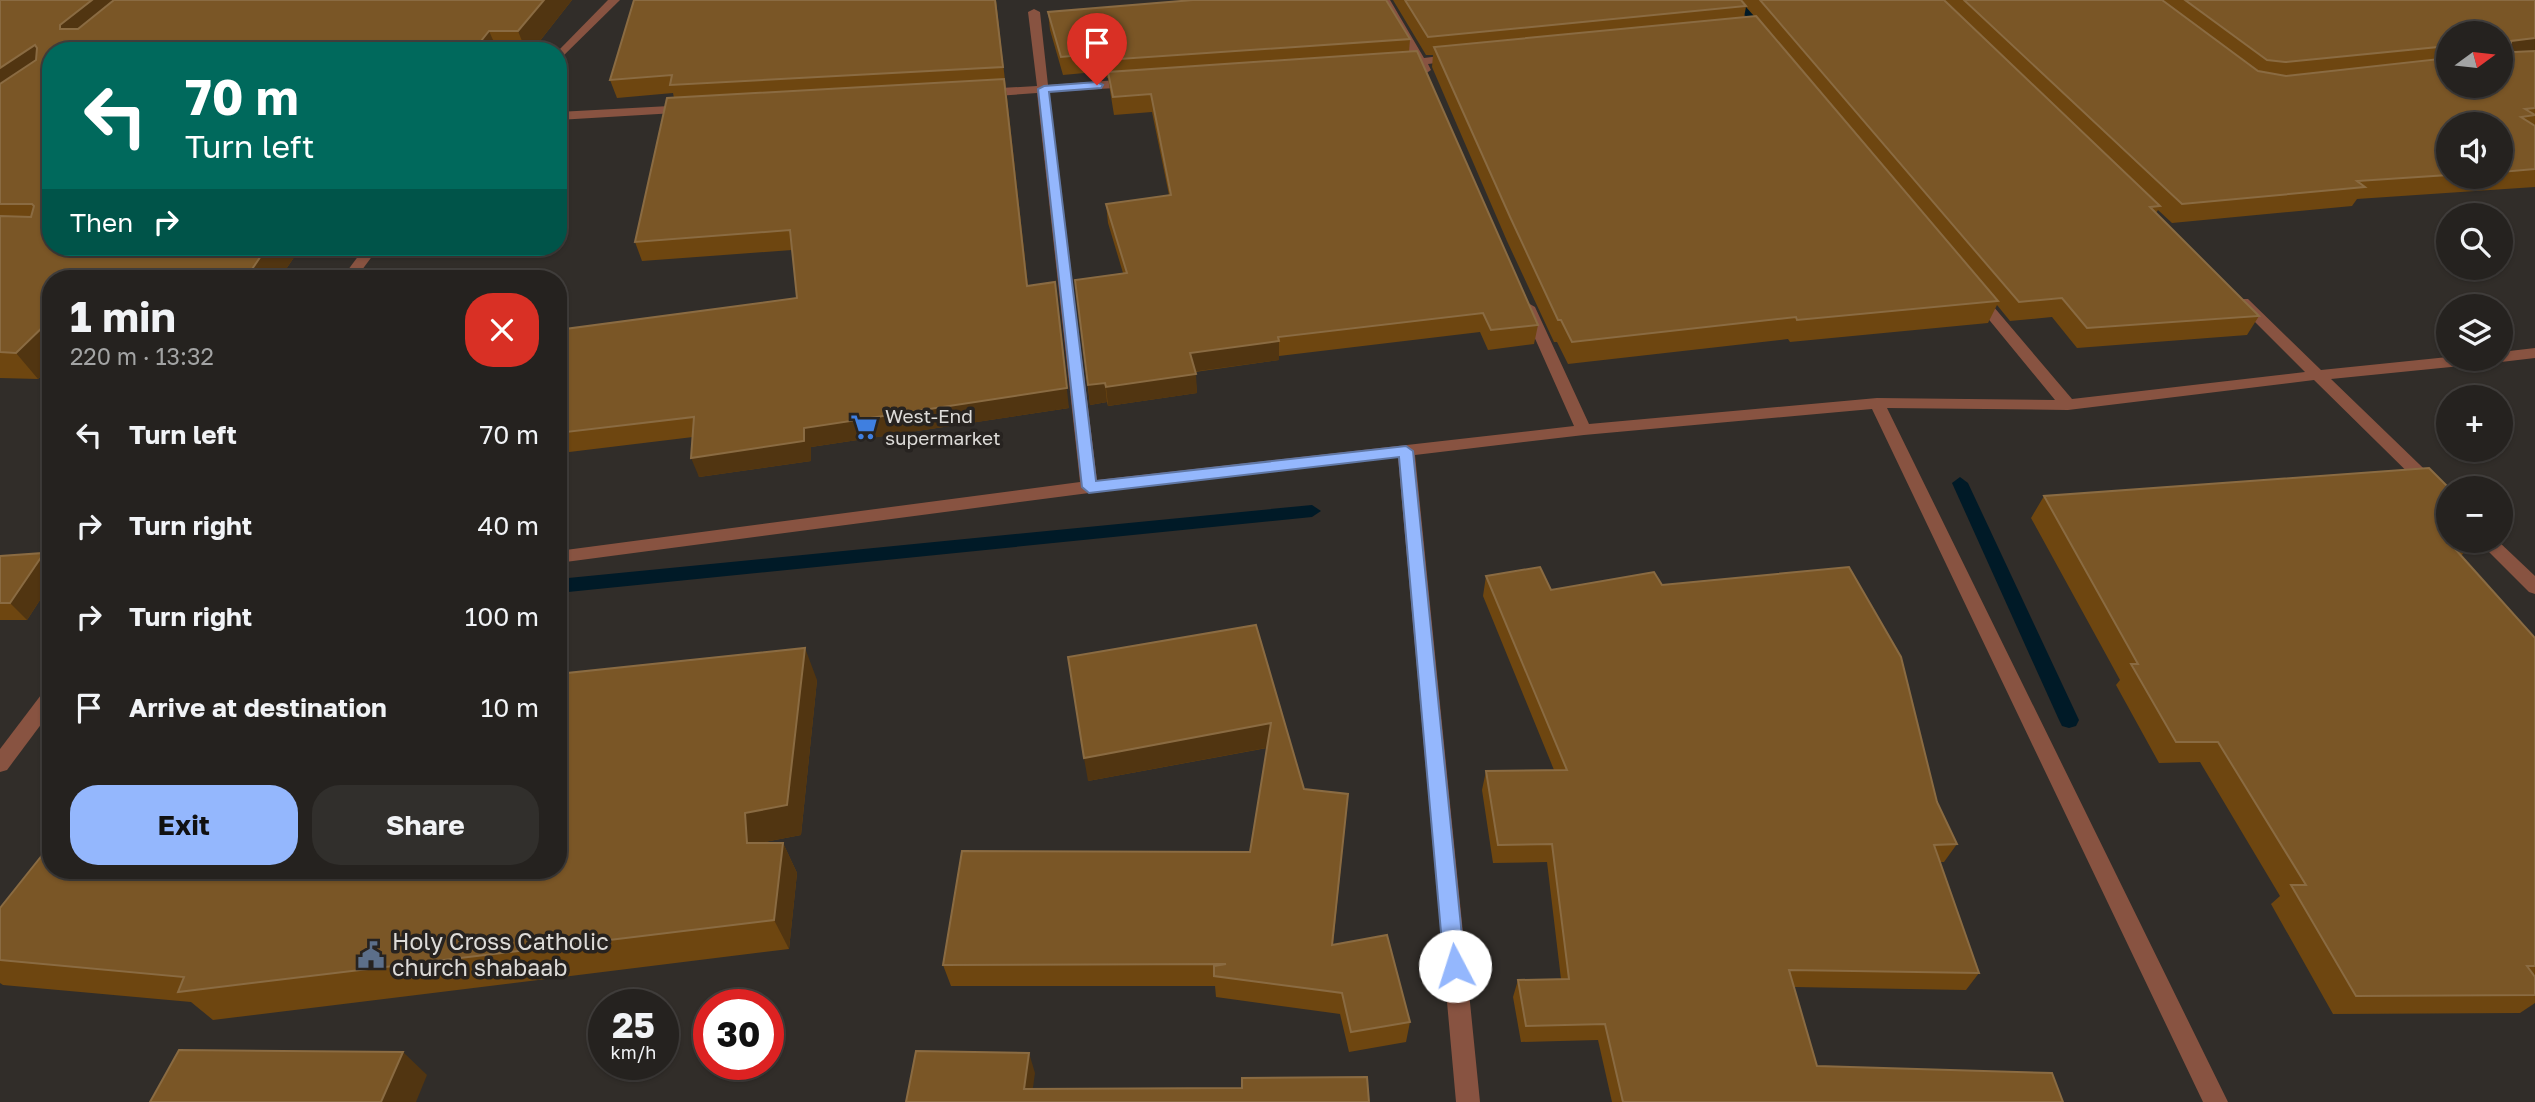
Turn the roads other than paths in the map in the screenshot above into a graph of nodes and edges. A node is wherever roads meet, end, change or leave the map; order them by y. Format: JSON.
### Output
{"nodes":[{"id":1,"x":614,"y":0,"type":"edge"},
{"id":2,"x":1384,"y":0,"type":"edge"},
{"id":3,"x":1034,"y":12,"type":"dead end"},
{"id":4,"x":567,"y":49,"type":"edge"},
{"id":5,"x":1475,"y":57,"type":"edge"},
{"id":6,"x":1421,"y":62,"type":"junction"},
{"id":7,"x":1381,"y":65,"type":"edge"},
{"id":8,"x":1151,"y":81,"type":"edge"},
{"id":9,"x":1432,"y":86,"type":"edge"},
{"id":10,"x":1044,"y":89,"type":"junction"},
{"id":11,"x":974,"y":93,"type":"edge"},
{"id":12,"x":697,"y":108,"type":"edge"},
{"id":13,"x":567,"y":115,"type":"edge"},
{"id":14,"x":1970,"y":287,"type":"edge"},
{"id":15,"x":2229,"y":288,"type":"edge"},
{"id":16,"x":1521,"y":292,"type":"edge"},
{"id":17,"x":2535,"y":353,"type":"edge"},
{"id":18,"x":2513,"y":356,"type":"edge"},
{"id":19,"x":2436,"y":363,"type":"edge"},
{"id":20,"x":2318,"y":375,"type":"junction"},
{"id":21,"x":1877,"y":403,"type":"junction"},
{"id":22,"x":2068,"y":405,"type":"junction"},
{"id":23,"x":1584,"y":430,"type":"junction"},
{"id":24,"x":1406,"y":451,"type":"junction"},
{"id":25,"x":1089,"y":487,"type":"junction"},
{"id":26,"x":2436,"y":490,"type":"edge"},
{"id":27,"x":2500,"y":553,"type":"edge"},
{"id":28,"x":567,"y":556,"type":"edge"},
{"id":29,"x":2535,"y":587,"type":"edge"},
{"id":30,"x":42,"y":708,"type":"edge"},
{"id":31,"x":0,"y":764,"type":"edge"},
{"id":32,"x":1468,"y":1102,"type":"edge"},
{"id":33,"x":2216,"y":1102,"type":"edge"}],
"edges":[{"from":1,"to":4,"type":"street"},
{"from":2,"to":6,"type":"street"},
{"from":3,"to":10,"type":"street"},
{"from":5,"to":6,"type":"street"},
{"from":6,"to":7,"type":"street"},
{"from":6,"to":9,"type":"street"},
{"from":8,"to":10,"type":"street"},
{"from":10,"to":11,"type":"street"},
{"from":10,"to":25,"type":"street"},
{"from":12,"to":13,"type":"street"},
{"from":14,"to":22,"type":"street"},
{"from":15,"to":20,"type":"street"},
{"from":16,"to":23,"type":"street"},
{"from":17,"to":18,"type":"street"},
{"from":19,"to":20,"type":"street"},
{"from":20,"to":22,"type":"street"},
{"from":20,"to":26,"type":"street"},
{"from":21,"to":22,"type":"street"},
{"from":21,"to":23,"type":"street"},
{"from":21,"to":33,"type":"street"},
{"from":23,"to":24,"type":"street"},
{"from":24,"to":25,"type":"street"},
{"from":24,"to":32,"type":"street"},
{"from":25,"to":28,"type":"street"},
{"from":27,"to":29,"type":"street"},
{"from":30,"to":31,"type":"street"}]}
